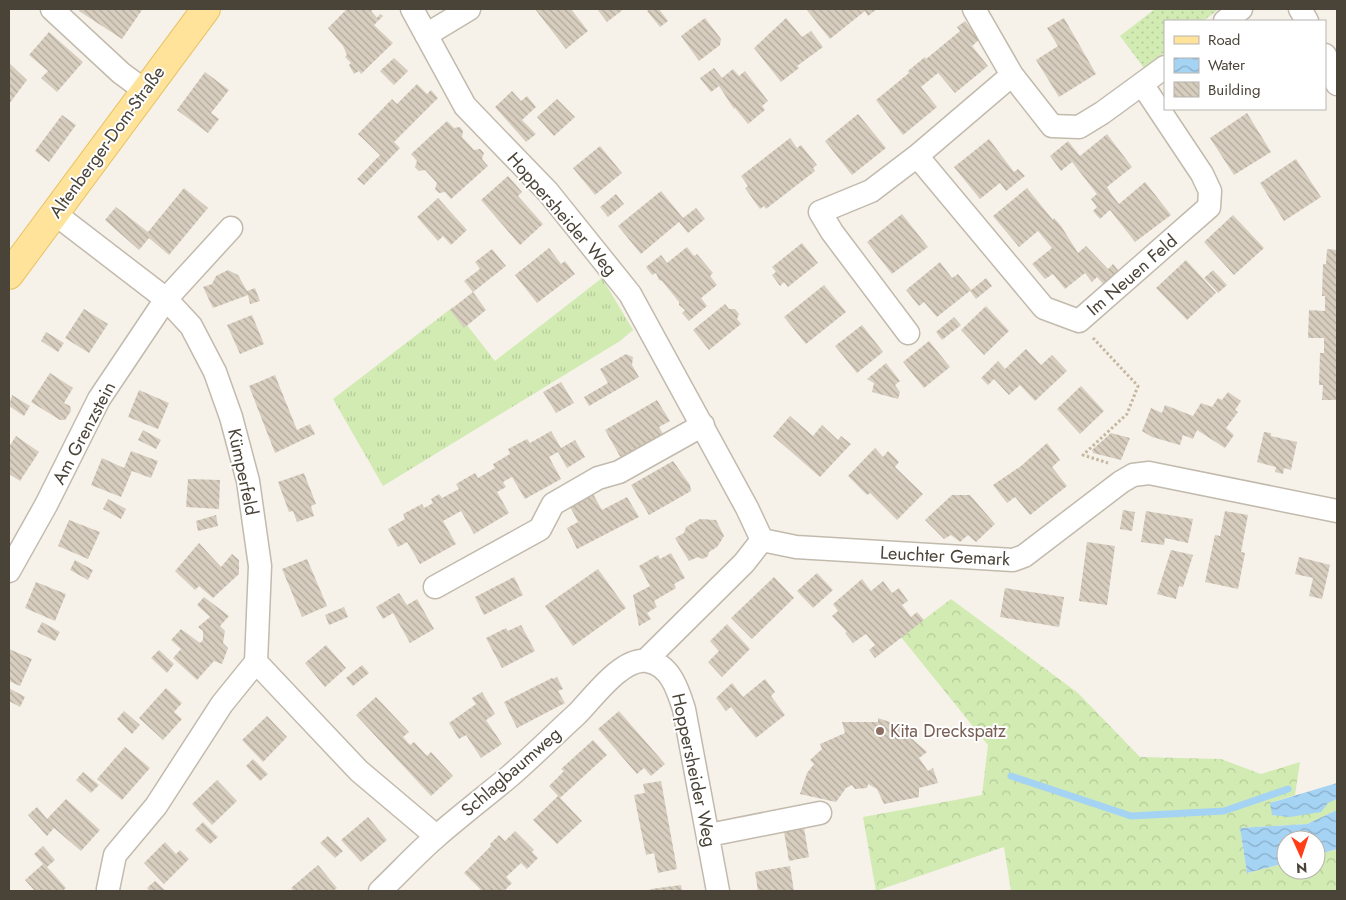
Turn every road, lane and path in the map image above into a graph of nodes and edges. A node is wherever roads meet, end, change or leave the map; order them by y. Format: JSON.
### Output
{"nodes":[{"id":1,"x":52,"y":9,"type":"edge"},
{"id":2,"x":206,"y":9,"type":"edge"},
{"id":3,"x":412,"y":9,"type":"edge"},
{"id":4,"x":469,"y":9,"type":"edge"},
{"id":5,"x":974,"y":9,"type":"edge"},
{"id":6,"x":1241,"y":9,"type":"edge"},
{"id":7,"x":1300,"y":9,"type":"edge"},
{"id":8,"x":1226,"y":20,"type":"edge"},
{"id":9,"x":1306,"y":20,"type":"edge"},
{"id":10,"x":426,"y":35,"type":"junction"},
{"id":11,"x":1326,"y":57,"type":"edge"},
{"id":12,"x":1164,"y":68,"type":"edge"},
{"id":13,"x":1012,"y":75,"type":"junction"},
{"id":14,"x":1142,"y":84,"type":"junction"},
{"id":15,"x":1337,"y":84,"type":"edge"},
{"id":16,"x":144,"y":90,"type":"junction"},
{"id":17,"x":917,"y":156,"type":"junction"},
{"id":18,"x":54,"y":214,"type":"junction"},
{"id":19,"x":231,"y":228,"type":"dead end"},
{"id":20,"x":9,"y":275,"type":"edge"},
{"id":21,"x":166,"y":299,"type":"junction"},
{"id":22,"x":1079,"y":321,"type":"junction"},
{"id":23,"x":908,"y":333,"type":"dead end"},
{"id":24,"x":703,"y":425,"type":"junction"},
{"id":25,"x":1133,"y":475,"type":"junction"},
{"id":26,"x":1337,"y":511,"type":"edge"},
{"id":27,"x":762,"y":540,"type":"junction"},
{"id":28,"x":9,"y":571,"type":"edge"},
{"id":29,"x":435,"y":587,"type":"dead end"},
{"id":30,"x":646,"y":660,"type":"junction"},
{"id":31,"x":256,"y":662,"type":"junction"},
{"id":32,"x":820,"y":813,"type":"dead end"},
{"id":33,"x":709,"y":835,"type":"junction"},
{"id":34,"x":436,"y":836,"type":"junction"},
{"id":35,"x":108,"y":889,"type":"dead end"},
{"id":36,"x":380,"y":891,"type":"edge"},
{"id":37,"x":718,"y":891,"type":"edge"}],
"edges":[{"from":1,"to":16,"type":"street"},
{"from":2,"to":16,"type":"main road","name":"Altenberger-Dom-Straße"},
{"from":3,"to":10,"type":"street","name":"Hoppersheider Weg"},
{"from":4,"to":10,"type":"street"},
{"from":5,"to":13,"type":"street"},
{"from":6,"to":8,"type":"street"},
{"from":7,"to":9,"type":"street"},
{"from":10,"to":24,"type":"street","name":"Hoppersheider Weg"},
{"from":11,"to":15,"type":"street"},
{"from":12,"to":14,"type":"street"},
{"from":13,"to":14,"type":"street"},
{"from":13,"to":17,"type":"street"},
{"from":14,"to":22,"type":"street","name":"Im Neuen Feld"},
{"from":16,"to":18,"type":"main road","name":"Altenberger-Dom-Straße"},
{"from":17,"to":22,"type":"street","name":"Im Neuen Feld"},
{"from":17,"to":23,"type":"street"},
{"from":18,"to":20,"type":"main road","name":"Altenberger-Dom-Straße"},
{"from":18,"to":21,"type":"street","name":"Kümperfeld"},
{"from":19,"to":21,"type":"street"},
{"from":21,"to":28,"type":"street","name":"Am Grenzstein"},
{"from":21,"to":31,"type":"street","name":"Kümperfeld"},
{"from":22,"to":25,"type":"path"},
{"from":24,"to":27,"type":"street","name":"Hoppersheider Weg"},
{"from":24,"to":29,"type":"street"},
{"from":25,"to":26,"type":"street"},
{"from":25,"to":27,"type":"street","name":"Leuchter Gemark"},
{"from":27,"to":30,"type":"street"},
{"from":30,"to":33,"type":"street","name":"Hoppersheider Weg"},
{"from":30,"to":34,"type":"street","name":"Schlagbaumweg"},
{"from":31,"to":34,"type":"street"},
{"from":31,"to":35,"type":"street"},
{"from":32,"to":33,"type":"street"},
{"from":33,"to":37,"type":"street","name":"Hoppersheider Weg"},
{"from":34,"to":36,"type":"street","name":"Schlagbaumweg"}]}
